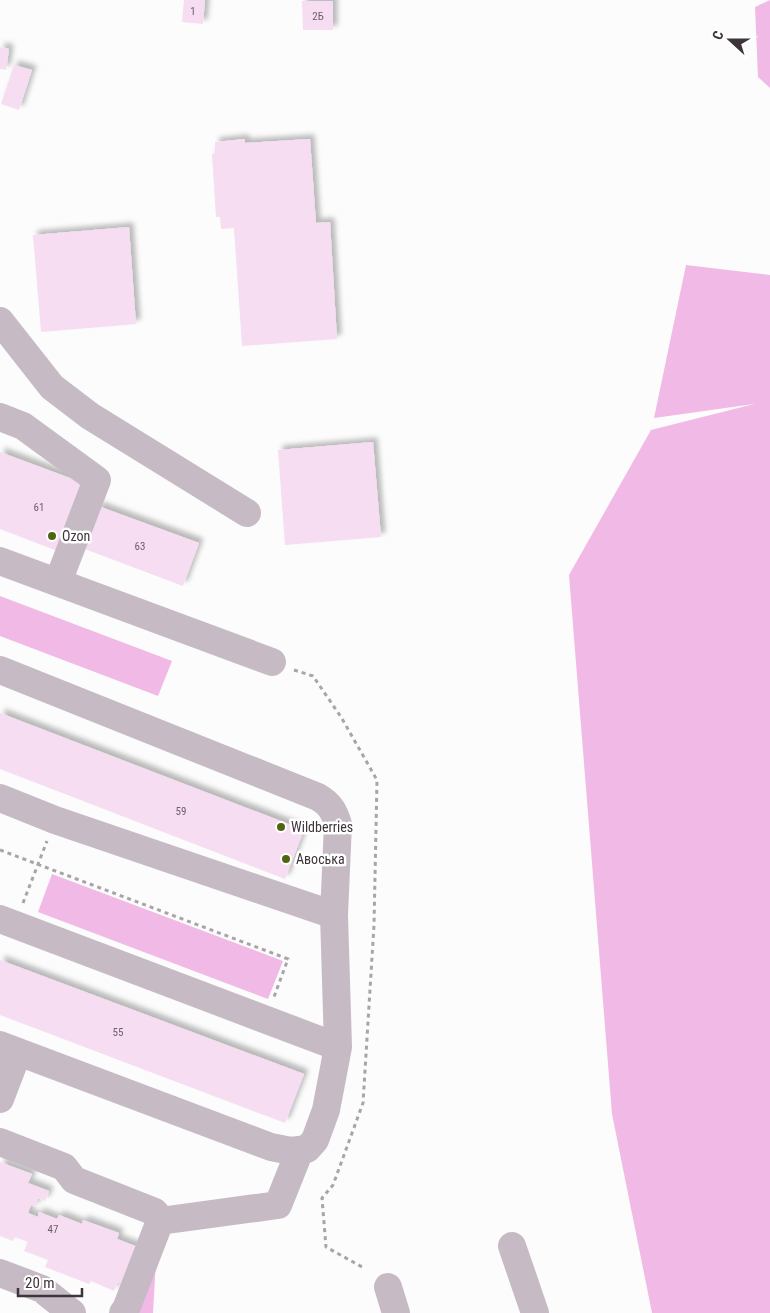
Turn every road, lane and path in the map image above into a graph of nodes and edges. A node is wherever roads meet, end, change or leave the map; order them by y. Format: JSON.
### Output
{"nodes":[{"id":1,"x":0,"y":321,"type":"edge"},
{"id":2,"x":0,"y":418,"type":"edge"},
{"id":3,"x":248,"y":513,"type":"dead end"},
{"id":4,"x":0,"y":561,"type":"edge"},
{"id":5,"x":58,"y":582,"type":"junction"},
{"id":6,"x":272,"y":662,"type":"dead end"},
{"id":7,"x":0,"y":670,"type":"edge"},
{"id":8,"x":0,"y":798,"type":"edge"},
{"id":9,"x":55,"y":820,"type":"junction"},
{"id":10,"x":0,"y":850,"type":"edge"},
{"id":11,"x":38,"y":864,"type":"junction"},
{"id":12,"x":334,"y":915,"type":"junction"},
{"id":13,"x":8,"y":922,"type":"edge"},
{"id":14,"x":266,"y":1019,"type":"junction"},
{"id":15,"x":338,"y":1047,"type":"junction"},
{"id":16,"x":9,"y":1049,"type":"edge"},
{"id":17,"x":0,"y":1099,"type":"edge"},
{"id":18,"x":0,"y":1142,"type":"edge"},
{"id":19,"x":300,"y":1150,"type":"junction"},
{"id":20,"x":160,"y":1221,"type":"junction"},
{"id":21,"x":512,"y":1246,"type":"dead end"},
{"id":22,"x":0,"y":1273,"type":"edge"},
{"id":23,"x":388,"y":1286,"type":"dead end"},
{"id":24,"x":72,"y":1313,"type":"edge"},
{"id":25,"x":123,"y":1313,"type":"edge"},
{"id":26,"x":396,"y":1313,"type":"edge"},
{"id":27,"x":535,"y":1313,"type":"edge"}],
"edges":[{"from":1,"to":3,"type":"lane"},
{"from":2,"to":5,"type":"lane"},
{"from":4,"to":5,"type":"lane"},
{"from":5,"to":6,"type":"lane"},
{"from":7,"to":12,"type":"lane"},
{"from":8,"to":9,"type":"lane"},
{"from":9,"to":11,"type":"path"},
{"from":9,"to":12,"type":"lane"},
{"from":10,"to":11,"type":"path"},
{"from":11,"to":13,"type":"path"},
{"from":11,"to":14,"type":"path"},
{"from":12,"to":15,"type":"lane"},
{"from":13,"to":14,"type":"lane"},
{"from":14,"to":15,"type":"lane"},
{"from":15,"to":19,"type":"lane"},
{"from":16,"to":17,"type":"lane"},
{"from":16,"to":19,"type":"lane"},
{"from":18,"to":20,"type":"lane"},
{"from":19,"to":20,"type":"lane"},
{"from":20,"to":25,"type":"lane"},
{"from":21,"to":27,"type":"lane"},
{"from":22,"to":24,"type":"lane"},
{"from":23,"to":26,"type":"lane"}]}
